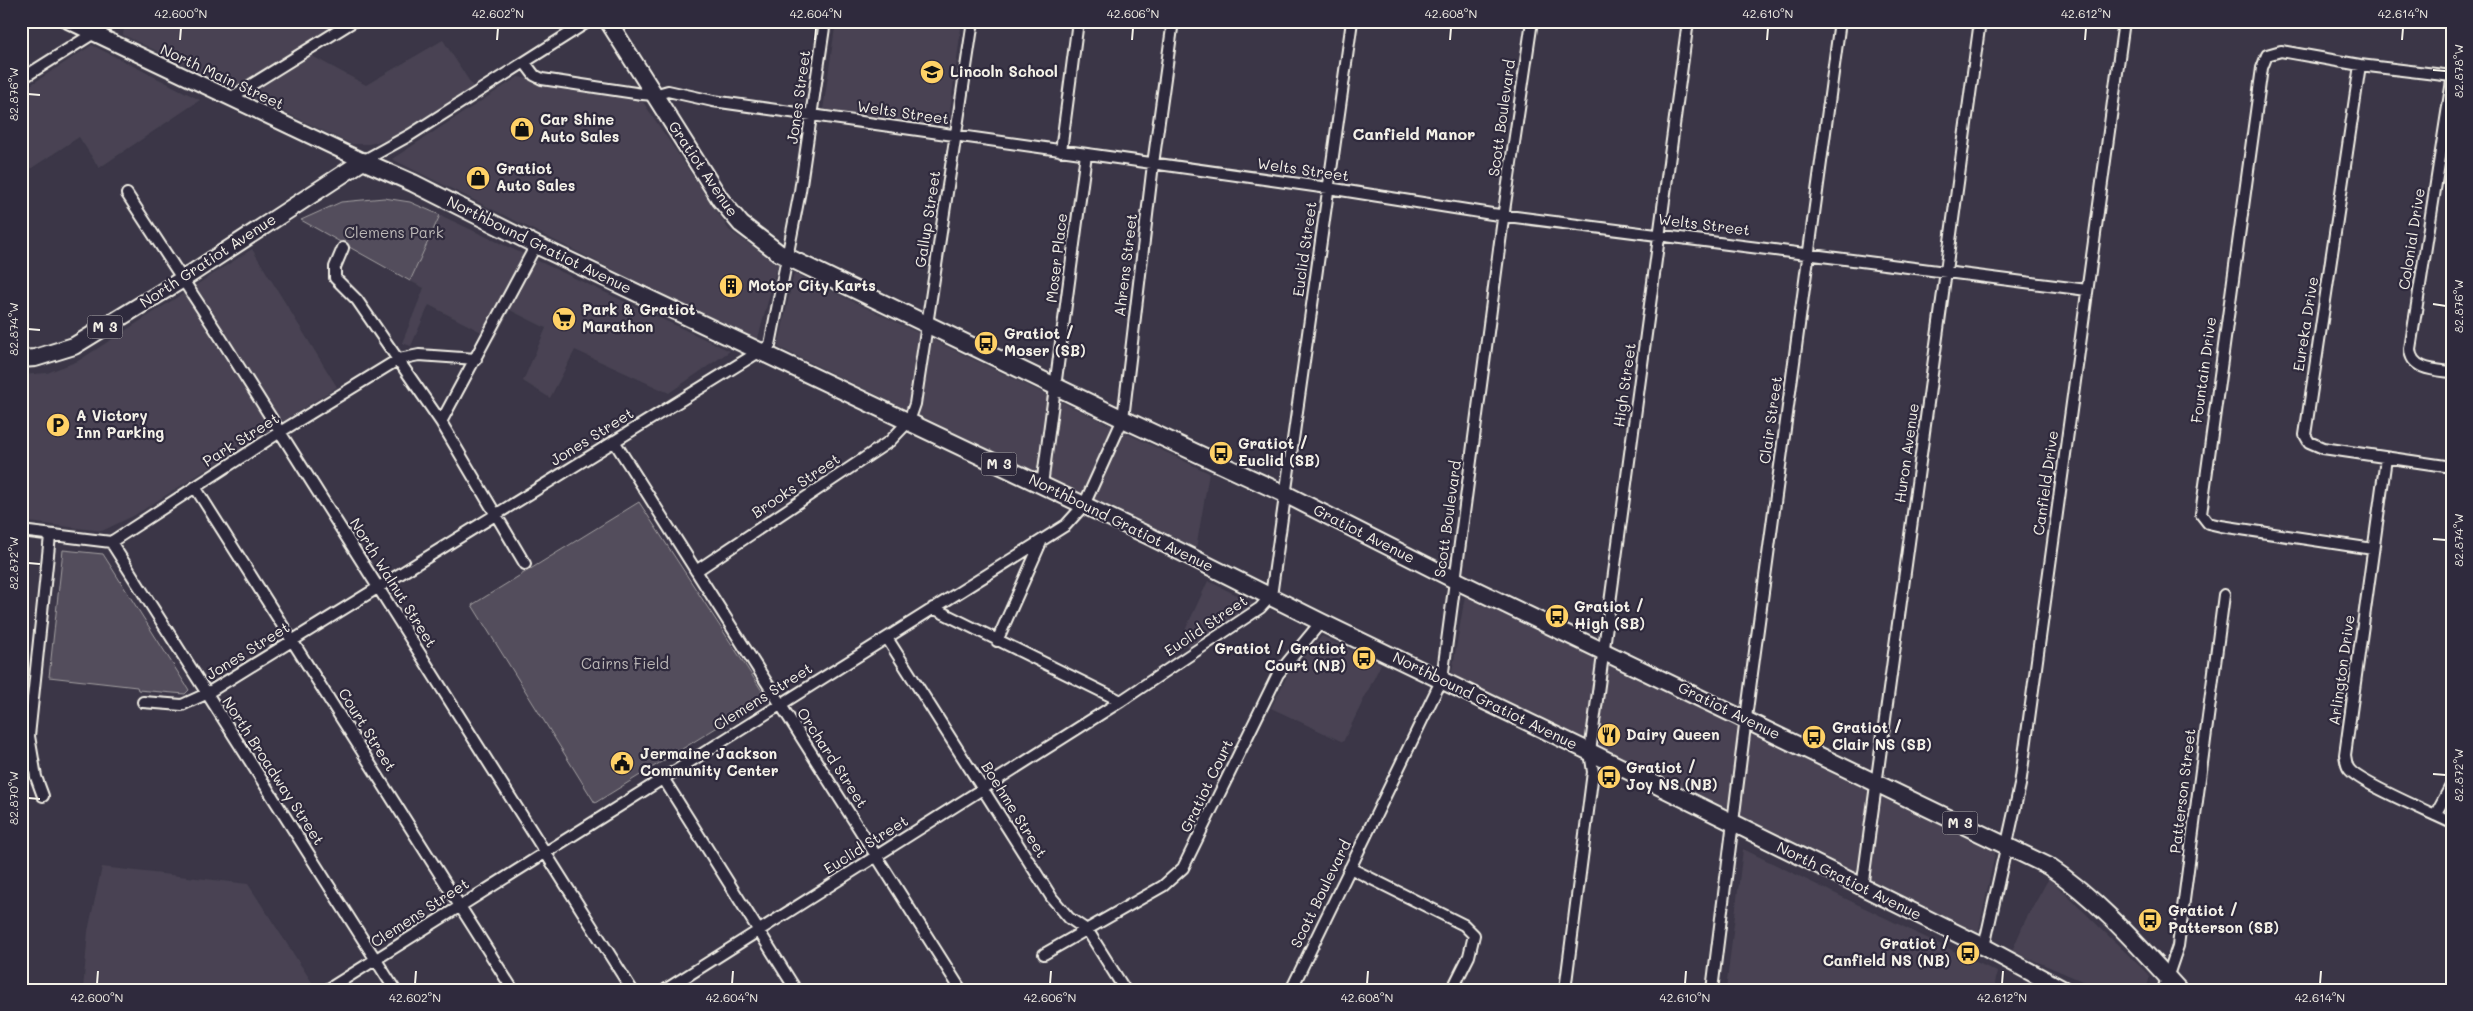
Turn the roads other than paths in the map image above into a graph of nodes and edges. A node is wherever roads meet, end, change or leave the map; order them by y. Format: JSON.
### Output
{"nodes":[{"id":1,"x":68,"y":21,"type":"edge"},
{"id":2,"x":113,"y":21,"type":"edge"},
{"id":3,"x":354,"y":21,"type":"edge"},
{"id":4,"x":589,"y":21,"type":"edge"},
{"id":5,"x":608,"y":21,"type":"edge"},
{"id":6,"x":825,"y":21,"type":"edge"},
{"id":7,"x":973,"y":21,"type":"edge"},
{"id":8,"x":1078,"y":21,"type":"edge"},
{"id":9,"x":1173,"y":21,"type":"edge"},
{"id":10,"x":1352,"y":21,"type":"edge"},
{"id":11,"x":1532,"y":21,"type":"edge"},
{"id":12,"x":1688,"y":21,"type":"edge"},
{"id":13,"x":1840,"y":21,"type":"edge"},
{"id":14,"x":1980,"y":21,"type":"edge"},
{"id":15,"x":2124,"y":21,"type":"edge"},
{"id":16,"x":92,"y":34,"type":"junction"},
{"id":17,"x":525,"y":63,"type":"junction"},
{"id":18,"x":2360,"y":65,"type":"junction"},
{"id":19,"x":2452,"y":76,"type":"edge"},
{"id":20,"x":21,"y":79,"type":"edge"},
{"id":21,"x":2452,"y":81,"type":"edge"},
{"id":22,"x":654,"y":95,"type":"junction"},
{"id":23,"x":230,"y":98,"type":"junction"},
{"id":24,"x":812,"y":115,"type":"junction"},
{"id":25,"x":956,"y":136,"type":"junction"},
{"id":26,"x":1061,"y":151,"type":"junction"},
{"id":27,"x":1086,"y":154,"type":"junction"},
{"id":28,"x":363,"y":161,"type":"junction"},
{"id":29,"x":1153,"y":164,"type":"junction"},
{"id":30,"x":1328,"y":188,"type":"junction"},
{"id":31,"x":127,"y":194,"type":"dead end"},
{"id":32,"x":1503,"y":215,"type":"junction"},
{"id":33,"x":1659,"y":234,"type":"junction"},
{"id":34,"x":536,"y":246,"type":"junction"},
{"id":35,"x":342,"y":248,"type":"dead end"},
{"id":36,"x":1809,"y":253,"type":"junction"},
{"id":37,"x":786,"y":256,"type":"junction"},
{"id":38,"x":1946,"y":271,"type":"junction"},
{"id":39,"x":183,"y":279,"type":"junction"},
{"id":40,"x":2087,"y":290,"type":"junction"},
{"id":41,"x":927,"y":323,"type":"junction"},
{"id":42,"x":760,"y":351,"type":"junction"},
{"id":43,"x":21,"y":359,"type":"edge"},
{"id":44,"x":399,"y":359,"type":"junction"},
{"id":45,"x":476,"y":359,"type":"junction"},
{"id":46,"x":2452,"y":372,"type":"edge"},
{"id":47,"x":1055,"y":384,"type":"junction"},
{"id":48,"x":1123,"y":419,"type":"junction"},
{"id":49,"x":909,"y":421,"type":"junction"},
{"id":50,"x":442,"y":422,"type":"junction"},
{"id":51,"x":280,"y":432,"type":"junction"},
{"id":52,"x":614,"y":441,"type":"junction"},
{"id":53,"x":2386,"y":458,"type":"junction"},
{"id":54,"x":2452,"y":467,"type":"edge"},
{"id":55,"x":1042,"y":485,"type":"junction"},
{"id":56,"x":195,"y":487,"type":"junction"},
{"id":57,"x":1286,"y":495,"type":"junction"},
{"id":58,"x":1084,"y":505,"type":"junction"},
{"id":59,"x":497,"y":513,"type":"junction"},
{"id":60,"x":21,"y":532,"type":"edge"},
{"id":61,"x":50,"y":536,"type":"junction"},
{"id":62,"x":1042,"y":539,"type":"junction"},
{"id":63,"x":111,"y":542,"type":"junction"},
{"id":64,"x":2373,"y":549,"type":"junction"},
{"id":65,"x":525,"y":564,"type":"dead end"},
{"id":66,"x":696,"y":571,"type":"junction"},
{"id":67,"x":1455,"y":580,"type":"junction"},
{"id":68,"x":377,"y":587,"type":"junction"},
{"id":69,"x":2224,"y":595,"type":"dead end"},
{"id":70,"x":1271,"y":596,"type":"junction"},
{"id":71,"x":932,"y":608,"type":"junction"},
{"id":72,"x":1321,"y":622,"type":"junction"},
{"id":73,"x":887,"y":638,"type":"junction"},
{"id":74,"x":293,"y":641,"type":"junction"},
{"id":75,"x":997,"y":641,"type":"junction"},
{"id":76,"x":1604,"y":651,"type":"junction"},
{"id":77,"x":1442,"y":680,"type":"junction"},
{"id":78,"x":206,"y":694,"type":"junction"},
{"id":79,"x":1121,"y":701,"type":"junction"},
{"id":80,"x":143,"y":702,"type":"dead end"},
{"id":81,"x":779,"y":704,"type":"junction"},
{"id":82,"x":1746,"y":718,"type":"junction"},
{"id":83,"x":1590,"y":752,"type":"junction"},
{"id":84,"x":1632,"y":774,"type":"joint"},
{"id":85,"x":663,"y":778,"type":"junction"},
{"id":86,"x":1877,"y":783,"type":"junction"},
{"id":87,"x":2452,"y":784,"type":"edge"},
{"id":88,"x":982,"y":788,"type":"junction"},
{"id":89,"x":43,"y":796,"type":"dead end"},
{"id":90,"x":2435,"y":815,"type":"junction"},
{"id":91,"x":2452,"y":822,"type":"edge"},
{"id":92,"x":1733,"y":824,"type":"junction"},
{"id":93,"x":2006,"y":845,"type":"junction"},
{"id":94,"x":546,"y":852,"type":"junction"},
{"id":95,"x":876,"y":856,"type":"junction"},
{"id":96,"x":1350,"y":868,"type":"junction"},
{"id":97,"x":1862,"y":888,"type":"junction"},
{"id":98,"x":460,"y":905,"type":"junction"},
{"id":99,"x":758,"y":930,"type":"junction"},
{"id":100,"x":1088,"y":930,"type":"junction"},
{"id":101,"x":1984,"y":947,"type":"junction"},
{"id":102,"x":1044,"y":954,"type":"dead end"},
{"id":103,"x":376,"y":959,"type":"junction"},
{"id":104,"x":2170,"y":986,"type":"edge"},
{"id":105,"x":327,"y":990,"type":"edge"},
{"id":106,"x":394,"y":990,"type":"edge"},
{"id":107,"x":513,"y":990,"type":"edge"},
{"id":108,"x":632,"y":990,"type":"edge"},
{"id":109,"x":665,"y":990,"type":"edge"},
{"id":110,"x":796,"y":990,"type":"edge"},
{"id":111,"x":961,"y":990,"type":"edge"},
{"id":112,"x":1125,"y":990,"type":"edge"},
{"id":113,"x":1291,"y":990,"type":"edge"},
{"id":114,"x":1452,"y":990,"type":"edge"},
{"id":115,"x":1565,"y":990,"type":"edge"},
{"id":116,"x":1712,"y":990,"type":"edge"},
{"id":117,"x":2064,"y":990,"type":"edge"}],
"edges":[{"from":1,"to":16,"type":"main road","name":"North Main Street"},
{"from":2,"to":16,"type":"street"},
{"from":3,"to":23,"type":"street"},
{"from":4,"to":17,"type":"street"},
{"from":5,"to":22,"type":"main road","name":"Gratiot Avenue","number":"M 3"},
{"from":6,"to":24,"type":"street","name":"Jones Street"},
{"from":7,"to":25,"type":"street","name":"Gallup Street"},
{"from":8,"to":26,"type":"street"},
{"from":9,"to":29,"type":"street","name":"Ahrens Street"},
{"from":10,"to":30,"type":"street","name":"Euclid Street"},
{"from":11,"to":32,"type":"street","name":"Scott Boulevard"},
{"from":12,"to":33,"type":"street","name":"High Street"},
{"from":13,"to":36,"type":"street","name":"Clair Street"},
{"from":14,"to":38,"type":"street","name":"Huron Avenue"},
{"from":15,"to":40,"type":"street","name":"Canfield Drive"},
{"from":16,"to":20,"type":"street"},
{"from":16,"to":23,"type":"main road","name":"North Main Street"},
{"from":17,"to":22,"type":"street","name":"Welts Street"},
{"from":17,"to":28,"type":"street"},
{"from":18,"to":19,"type":"street"},
{"from":18,"to":53,"type":"street","name":"Eureka Drive"},
{"from":18,"to":64,"type":"street","name":"Fountain Drive"},
{"from":21,"to":46,"type":"street","name":"Colonial Drive"},
{"from":22,"to":24,"type":"street","name":"Welts Street"},
{"from":22,"to":37,"type":"main road","name":"Gratiot Avenue","number":"M 3"},
{"from":23,"to":28,"type":"main road","name":"North Main Street"},
{"from":24,"to":25,"type":"street","name":"Welts Street"},
{"from":24,"to":37,"type":"street","name":"Jones Street"},
{"from":25,"to":26,"type":"street","name":"Welts Street"},
{"from":25,"to":41,"type":"street","name":"Gallup Street"},
{"from":26,"to":27,"type":"street","name":"Welts Street"},
{"from":27,"to":29,"type":"street","name":"Welts Street"},
{"from":27,"to":47,"type":"street","name":"Moser Place"},
{"from":28,"to":34,"type":"main road","name":"Northbound Gratiot Avenue","number":"M 3"},
{"from":28,"to":39,"type":"main road","name":"North Gratiot Avenue","number":"M 3"},
{"from":29,"to":30,"type":"street","name":"Welts Street"},
{"from":29,"to":48,"type":"street","name":"Ahrens Street"},
{"from":30,"to":32,"type":"street","name":"Welts Street"},
{"from":30,"to":57,"type":"street","name":"Euclid Street"},
{"from":31,"to":39,"type":"street","name":"North Walnut Street"},
{"from":32,"to":33,"type":"street","name":"Welts Street"},
{"from":32,"to":67,"type":"street","name":"Scott Boulevard"},
{"from":33,"to":36,"type":"street","name":"Welts Street"},
{"from":33,"to":76,"type":"street","name":"High Street"},
{"from":34,"to":42,"type":"main road","name":"Northbound Gratiot Avenue","number":"M 3"},
{"from":34,"to":45,"type":"street"},
{"from":35,"to":44,"type":"street"},
{"from":36,"to":38,"type":"street","name":"Welts Street"},
{"from":36,"to":82,"type":"street","name":"Clair Street"},
{"from":37,"to":41,"type":"main road","name":"Gratiot Avenue","number":"M 3"},
{"from":37,"to":42,"type":"street","name":"Jones Street"},
{"from":38,"to":40,"type":"street","name":"Welts Street"},
{"from":38,"to":86,"type":"street","name":"Huron Avenue"},
{"from":39,"to":43,"type":"main road","name":"North Gratiot Avenue","number":"M 3"},
{"from":39,"to":51,"type":"street","name":"North Walnut Street"},
{"from":40,"to":93,"type":"street","name":"Canfield Drive"},
{"from":41,"to":47,"type":"main road","name":"Gratiot Avenue","number":"M 3"},
{"from":41,"to":49,"type":"street","name":"Gallup Street"},
{"from":42,"to":49,"type":"main road","name":"Northbound Gratiot Avenue","number":"M 3"},
{"from":42,"to":52,"type":"street","name":"Jones Street"},
{"from":44,"to":45,"type":"street","name":"Park Street"},
{"from":44,"to":50,"type":"street"},
{"from":44,"to":51,"type":"street","name":"Park Street"},
{"from":45,"to":50,"type":"street"},
{"from":47,"to":48,"type":"main road","name":"Gratiot Avenue","number":"M 3"},
{"from":47,"to":55,"type":"street","name":"Moser Place"},
{"from":48,"to":57,"type":"main road","name":"Gratiot Avenue","number":"M 3"},
{"from":48,"to":58,"type":"street","name":"Ahrens Street"},
{"from":49,"to":55,"type":"main road","name":"Northbound Gratiot Avenue","number":"M 3"},
{"from":49,"to":66,"type":"street","name":"Brooks Street"},
{"from":50,"to":59,"type":"street"},
{"from":51,"to":56,"type":"street","name":"Park Street"},
{"from":51,"to":68,"type":"street","name":"North Walnut Street"},
{"from":52,"to":59,"type":"street","name":"Jones Street"},
{"from":52,"to":66,"type":"street","name":"Orchard Street"},
{"from":53,"to":54,"type":"street","name":"Eureka Drive"},
{"from":53,"to":64,"type":"street","name":"Arlington Drive"},
{"from":55,"to":58,"type":"main road","name":"Northbound Gratiot Avenue","number":"M 3"},
{"from":56,"to":63,"type":"street","name":"Park Street"},
{"from":56,"to":74,"type":"street","name":"Court Street"},
{"from":57,"to":67,"type":"main road","name":"Gratiot Avenue","number":"M 3"},
{"from":57,"to":70,"type":"street","name":"Euclid Street"},
{"from":58,"to":62,"type":"street","name":"Clemens Street"},
{"from":58,"to":70,"type":"main road","name":"Northbound Gratiot Avenue","number":"M 3"},
{"from":59,"to":65,"type":"street"},
{"from":59,"to":68,"type":"street","name":"Jones Street"},
{"from":60,"to":61,"type":"street"},
{"from":61,"to":63,"type":"street"},
{"from":61,"to":89,"type":"street"},
{"from":62,"to":71,"type":"street","name":"Clemens Street"},
{"from":62,"to":75,"type":"street"},
{"from":63,"to":78,"type":"street","name":"North Broadway Street"},
{"from":64,"to":90,"type":"street","name":"Arlington Drive"},
{"from":66,"to":81,"type":"street","name":"Orchard Street"},
{"from":67,"to":76,"type":"main road","name":"Gratiot Avenue","number":"M 3"},
{"from":67,"to":77,"type":"street","name":"Scott Boulevard"},
{"from":68,"to":74,"type":"street","name":"Jones Street"},
{"from":68,"to":94,"type":"street","name":"North Walnut Street"},
{"from":69,"to":104,"type":"street","name":"Patterson Street"},
{"from":70,"to":72,"type":"main road","name":"Northbound Gratiot Avenue","number":"M 3"},
{"from":70,"to":79,"type":"street","name":"Euclid Street"},
{"from":71,"to":73,"type":"street","name":"Clemens Street"},
{"from":71,"to":75,"type":"street"},
{"from":72,"to":77,"type":"main road","name":"Northbound Gratiot Avenue","number":"M 3"},
{"from":72,"to":100,"type":"street","name":"Gratiot Court"},
{"from":73,"to":81,"type":"street","name":"Clemens Street"},
{"from":73,"to":88,"type":"street","name":"Boehme Street"},
{"from":74,"to":78,"type":"street","name":"Jones Street"},
{"from":74,"to":98,"type":"street","name":"Court Street"},
{"from":75,"to":79,"type":"street"},
{"from":76,"to":82,"type":"main road","name":"Gratiot Avenue","number":"M 3"},
{"from":76,"to":83,"type":"street","name":"High Street"},
{"from":77,"to":83,"type":"main road","name":"Northbound Gratiot Avenue","number":"M 3"},
{"from":77,"to":96,"type":"street","name":"Scott Boulevard"},
{"from":78,"to":80,"type":"street","name":"Jones Street"},
{"from":78,"to":103,"type":"street","name":"North Broadway Street"},
{"from":79,"to":88,"type":"street","name":"Euclid Street"},
{"from":81,"to":85,"type":"street","name":"Clemens Street"},
{"from":81,"to":95,"type":"street","name":"Orchard Street"},
{"from":82,"to":86,"type":"main road","name":"Gratiot Avenue","number":"M 3"},
{"from":82,"to":92,"type":"street","name":"Clair Street"},
{"from":83,"to":84,"type":"main road","name":"Northbound Gratiot Avenue","number":"M 3"},
{"from":83,"to":115,"type":"street","name":"High Street"},
{"from":84,"to":92,"type":"main road","name":"North Gratiot Avenue","number":"M 3"},
{"from":85,"to":94,"type":"street","name":"Clemens Street"},
{"from":85,"to":99,"type":"street"},
{"from":86,"to":93,"type":"main road","name":"Gratiot Avenue","number":"M 3"},
{"from":86,"to":97,"type":"street","name":"Huron Avenue"},
{"from":87,"to":90,"type":"street"},
{"from":88,"to":95,"type":"street","name":"Euclid Street"},
{"from":88,"to":100,"type":"street","name":"Boehme Street"},
{"from":90,"to":91,"type":"street","name":"Arlington Drive"},
{"from":92,"to":97,"type":"main road","name":"North Gratiot Avenue","number":"M 3"},
{"from":92,"to":116,"type":"street","name":"Clair Street"},
{"from":93,"to":101,"type":"street","name":"Canfield Drive"},
{"from":93,"to":104,"type":"main road","name":"Gratiot Avenue","number":"M 3"},
{"from":94,"to":98,"type":"street","name":"Clemens Street"},
{"from":94,"to":108,"type":"street","name":"North Walnut Street"},
{"from":95,"to":99,"type":"street","name":"Euclid Street"},
{"from":95,"to":111,"type":"street","name":"Orchard Street"},
{"from":96,"to":113,"type":"street","name":"Scott Boulevard"},
{"from":96,"to":114,"type":"street"},
{"from":97,"to":101,"type":"main road","name":"North Gratiot Avenue","number":"M 3"},
{"from":98,"to":103,"type":"street","name":"Clemens Street"},
{"from":98,"to":107,"type":"street","name":"Court Street"},
{"from":99,"to":109,"type":"street","name":"Euclid Street"},
{"from":99,"to":110,"type":"street"},
{"from":100,"to":102,"type":"street","name":"Gratiot Court"},
{"from":100,"to":112,"type":"street","name":"Boehme Street"},
{"from":101,"to":117,"type":"main road","name":"North Gratiot Avenue","number":"M 3"},
{"from":103,"to":105,"type":"street","name":"Clemens Street"},
{"from":103,"to":106,"type":"street","name":"North Broadway Street"}]}
